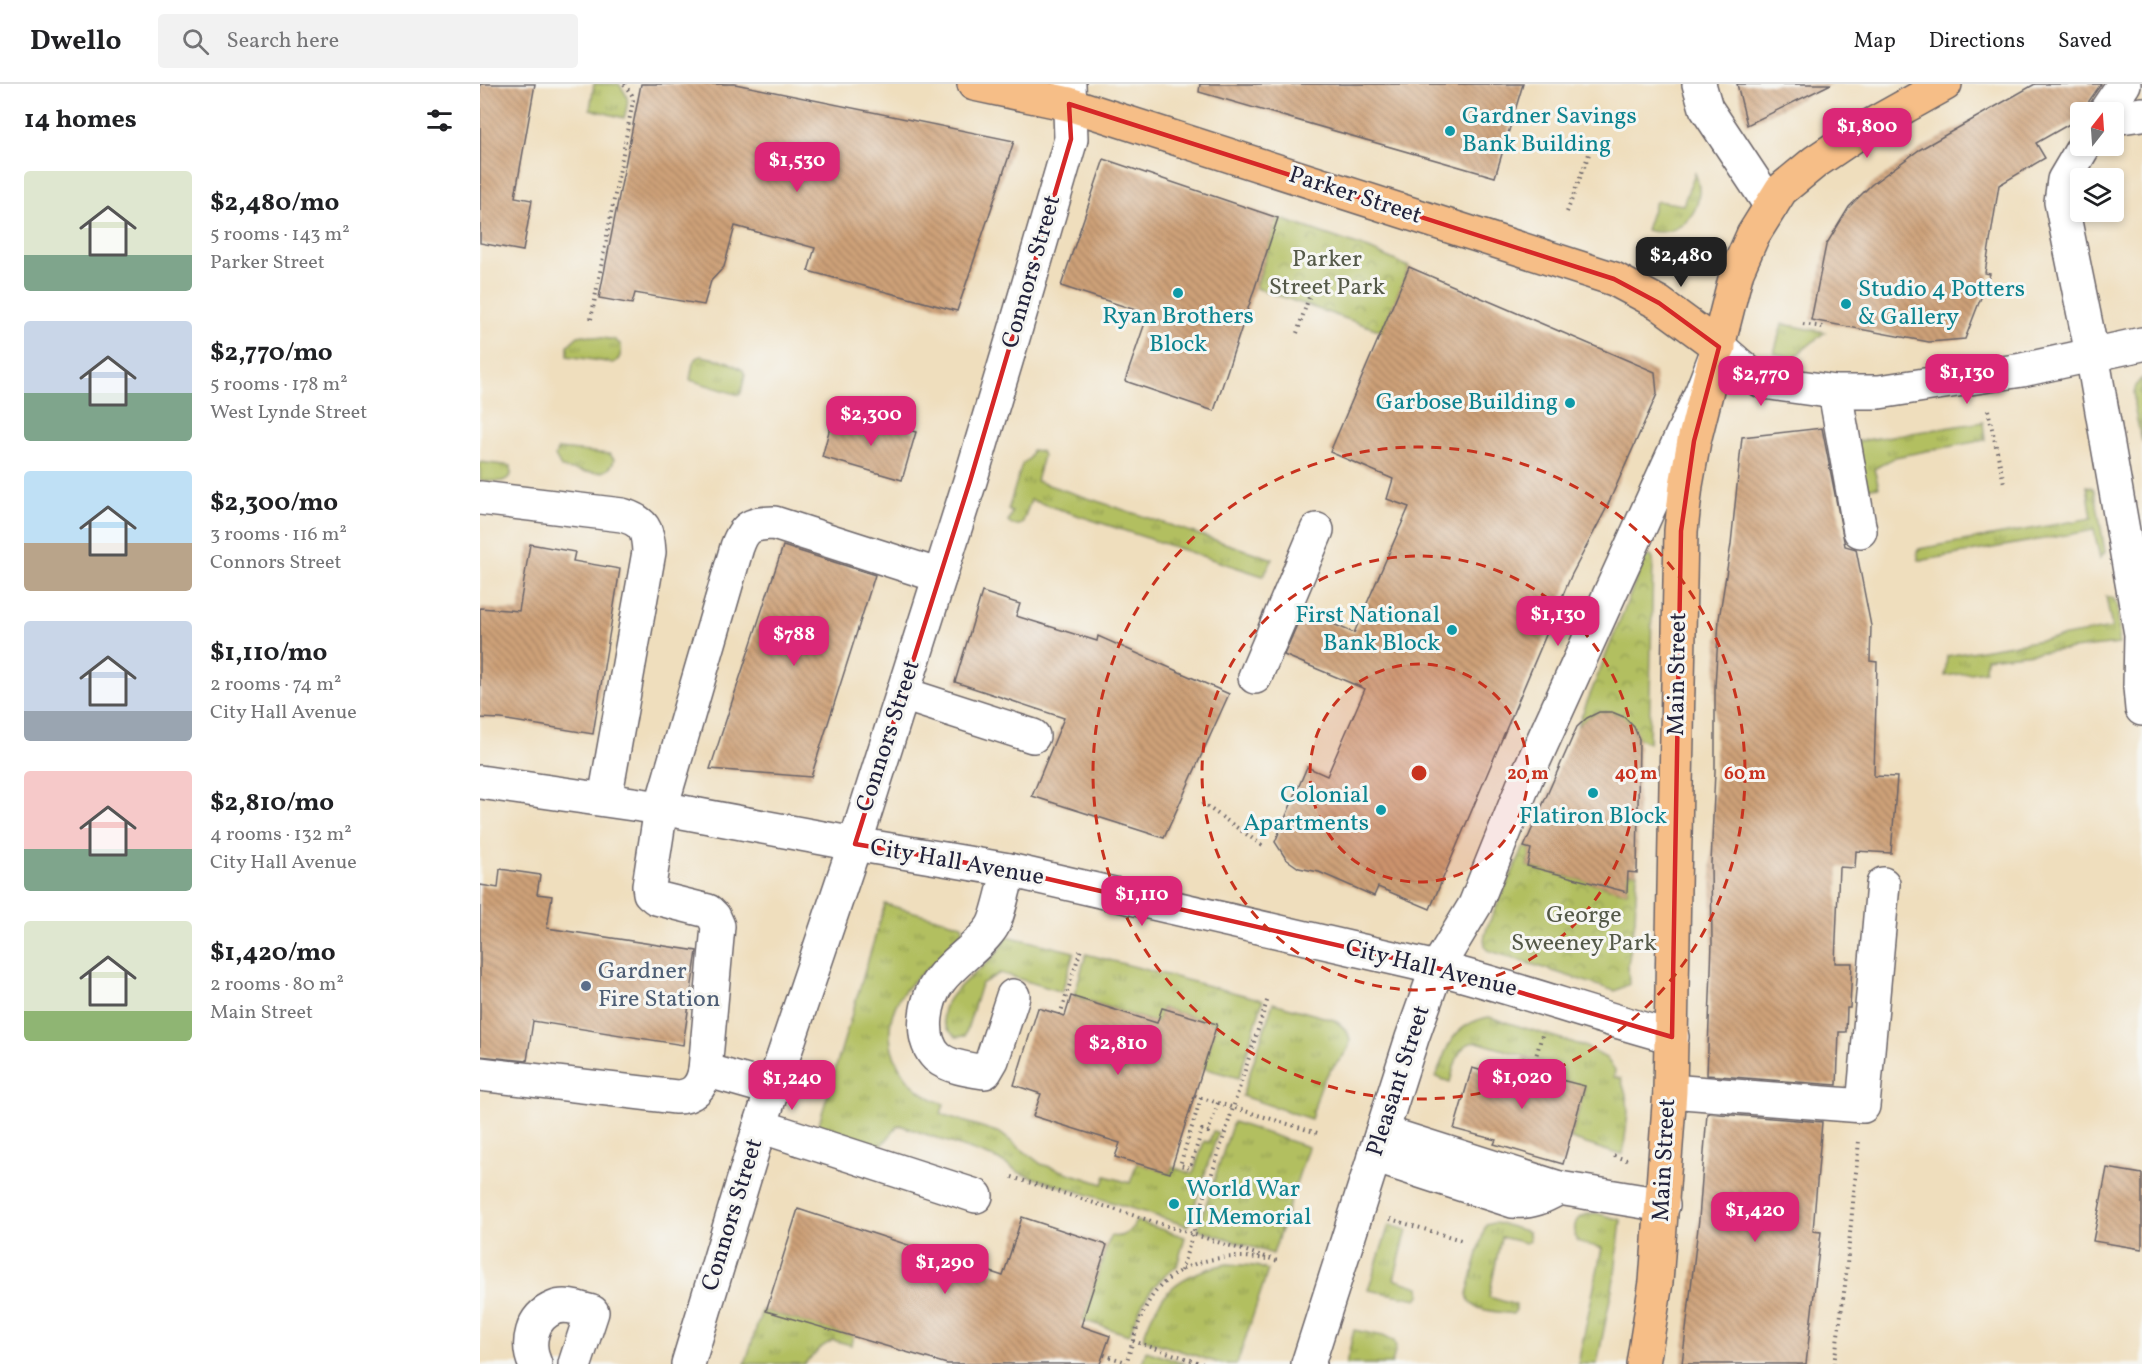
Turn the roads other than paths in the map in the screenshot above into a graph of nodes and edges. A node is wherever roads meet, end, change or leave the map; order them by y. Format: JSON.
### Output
{"nodes":[{"id":1,"x":974,"y":84,"type":"edge"},
{"id":2,"x":1699,"y":84,"type":"edge"},
{"id":3,"x":1945,"y":84,"type":"edge"},
{"id":4,"x":2124,"y":84,"type":"edge"},
{"id":5,"x":1069,"y":94,"type":"edge"},
{"id":6,"x":2112,"y":102,"type":"edge"},
{"id":7,"x":2142,"y":114,"type":"edge"},
{"id":8,"x":2124,"y":117,"type":"edge"},
{"id":9,"x":2078,"y":156,"type":"edge"},
{"id":10,"x":1770,"y":206,"type":"junction"},
{"id":11,"x":2142,"y":344,"type":"edge"},
{"id":12,"x":1719,"y":347,"type":"junction"},
{"id":13,"x":2092,"y":354,"type":"junction"},
{"id":14,"x":1835,"y":392,"type":"junction"},
{"id":15,"x":480,"y":498,"type":"edge"},
{"id":16,"x":1317,"y":530,"type":"dead end"},
{"id":17,"x":1860,"y":531,"type":"dead end"},
{"id":18,"x":940,"y":576,"type":"junction"},
{"id":19,"x":1255,"y":678,"type":"dead end"},
{"id":20,"x":903,"y":694,"type":"junction"},
{"id":21,"x":2142,"y":709,"type":"edge"},
{"id":22,"x":1033,"y":736,"type":"dead end"},
{"id":23,"x":480,"y":782,"type":"edge"},
{"id":24,"x":605,"y":800,"type":"junction"},
{"id":25,"x":661,"y":808,"type":"junction"},
{"id":26,"x":855,"y":844,"type":"junction"},
{"id":27,"x":1009,"y":870,"type":"junction"},
{"id":28,"x":1883,"y":884,"type":"dead end"},
{"id":29,"x":1437,"y":968,"type":"junction"},
{"id":30,"x":1013,"y":996,"type":"dead end"},
{"id":31,"x":1672,"y":1037,"type":"junction"},
{"id":32,"x":705,"y":1070,"type":"junction"},
{"id":33,"x":480,"y":1074,"type":"edge"},
{"id":34,"x":772,"y":1089,"type":"junction"},
{"id":35,"x":1670,"y":1091,"type":"junction"},
{"id":36,"x":760,"y":1126,"type":"junction"},
{"id":37,"x":1381,"y":1134,"type":"junction"},
{"id":38,"x":1558,"y":1188,"type":"junction"},
{"id":39,"x":976,"y":1196,"type":"dead end"},
{"id":40,"x":1663,"y":1205,"type":"junction"},
{"id":41,"x":535,"y":1364,"type":"edge"},
{"id":42,"x":575,"y":1364,"type":"edge"},
{"id":43,"x":688,"y":1364,"type":"edge"},
{"id":44,"x":1308,"y":1364,"type":"edge"},
{"id":45,"x":1643,"y":1364,"type":"edge"}],
"edges":[{"from":1,"to":5,"type":"main road","name":"Parker Street"},
{"from":2,"to":10,"type":"street"},
{"from":3,"to":10,"type":"main road","name":"Main Street"},
{"from":4,"to":6,"type":"street"},
{"from":5,"to":12,"type":"main road","name":"Parker Street"},
{"from":5,"to":18,"type":"street","name":"Connors Street"},
{"from":7,"to":8,"type":"street"},
{"from":9,"to":13,"type":"street"},
{"from":10,"to":12,"type":"main road","name":"Main Street"},
{"from":11,"to":13,"type":"street"},
{"from":12,"to":14,"type":"street"},
{"from":12,"to":29,"type":"street","name":"Pleasant Street"},
{"from":12,"to":31,"type":"main road","name":"Main Street"},
{"from":13,"to":14,"type":"street"},
{"from":13,"to":21,"type":"street"},
{"from":14,"to":17,"type":"street"},
{"from":15,"to":24,"type":"street"},
{"from":16,"to":19,"type":"street"},
{"from":18,"to":20,"type":"street","name":"Connors Street"},
{"from":18,"to":25,"type":"street"},
{"from":20,"to":22,"type":"street"},
{"from":20,"to":26,"type":"street","name":"Connors Street"},
{"from":23,"to":24,"type":"street","name":"City Hall Avenue"},
{"from":24,"to":25,"type":"street","name":"City Hall Avenue"},
{"from":25,"to":26,"type":"street","name":"City Hall Avenue"},
{"from":25,"to":32,"type":"street"},
{"from":26,"to":27,"type":"street","name":"City Hall Avenue"},
{"from":26,"to":34,"type":"street","name":"Connors Street"},
{"from":27,"to":29,"type":"street","name":"City Hall Avenue"},
{"from":27,"to":30,"type":"street"},
{"from":28,"to":35,"type":"street"},
{"from":29,"to":31,"type":"street","name":"City Hall Avenue"},
{"from":29,"to":37,"type":"street","name":"Pleasant Street"},
{"from":31,"to":35,"type":"main road","name":"Main Street"},
{"from":32,"to":33,"type":"street"},
{"from":32,"to":34,"type":"street"},
{"from":34,"to":36,"type":"street","name":"Connors Street"},
{"from":35,"to":40,"type":"main road","name":"Main Street"},
{"from":36,"to":39,"type":"street"},
{"from":36,"to":43,"type":"street","name":"Connors Street"},
{"from":37,"to":38,"type":"street"},
{"from":37,"to":38,"type":"street"},
{"from":37,"to":44,"type":"street","name":"Pleasant Street"},
{"from":38,"to":40,"type":"street"},
{"from":40,"to":45,"type":"main road","name":"Main Street"},
{"from":41,"to":42,"type":"street"}]}
